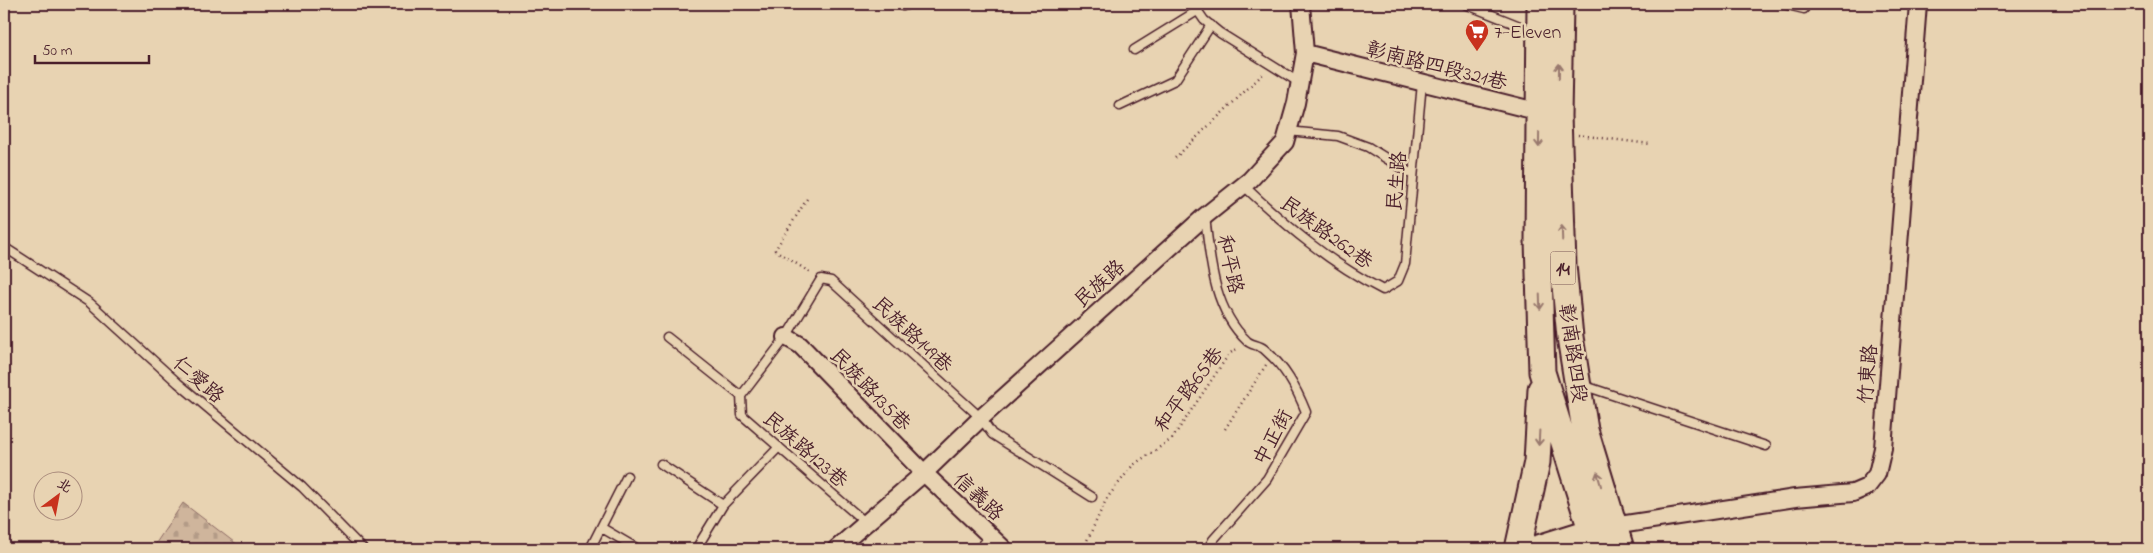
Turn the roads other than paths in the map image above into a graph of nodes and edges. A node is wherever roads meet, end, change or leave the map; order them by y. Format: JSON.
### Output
{"nodes":[{"id":1,"x":1301,"y":4,"type":"edge"},
{"id":2,"x":1465,"y":4,"type":"edge"},
{"id":3,"x":1540,"y":4,"type":"edge"},
{"id":4,"x":1560,"y":4,"type":"edge"},
{"id":5,"x":1784,"y":4,"type":"edge"},
{"id":6,"x":1807,"y":4,"type":"edge"},
{"id":7,"x":1918,"y":4,"type":"edge"},
{"id":8,"x":1195,"y":7,"type":"edge"},
{"id":9,"x":1211,"y":25,"type":"junction"},
{"id":10,"x":1540,"y":34,"type":"junction"},
{"id":11,"x":1134,"y":50,"type":"dead end"},
{"id":12,"x":1305,"y":53,"type":"junction"},
{"id":13,"x":1300,"y":83,"type":"junction"},
{"id":14,"x":1422,"y":83,"type":"junction"},
{"id":15,"x":1120,"y":106,"type":"dead end"},
{"id":16,"x":1552,"y":120,"type":"junction"},
{"id":17,"x":1288,"y":131,"type":"junction"},
{"id":18,"x":1413,"y":175,"type":"junction"},
{"id":19,"x":1243,"y":185,"type":"junction"},
{"id":20,"x":1205,"y":216,"type":"junction"},
{"id":21,"x":4,"y":246,"type":"edge"},
{"id":22,"x":1398,"y":281,"type":"joint"},
{"id":23,"x":667,"y":337,"type":"dead end"},
{"id":24,"x":786,"y":337,"type":"junction"},
{"id":25,"x":1248,"y":342,"type":"joint"},
{"id":26,"x":1542,"y":372,"type":"junction"},
{"id":27,"x":1578,"y":383,"type":"junction"},
{"id":28,"x":741,"y":396,"type":"junction"},
{"id":29,"x":981,"y":418,"type":"junction"},
{"id":30,"x":1766,"y":446,"type":"dead end"},
{"id":31,"x":779,"y":447,"type":"junction"},
{"id":32,"x":661,"y":464,"type":"dead end"},
{"id":33,"x":924,"y":473,"type":"junction"},
{"id":34,"x":627,"y":476,"type":"dead end"},
{"id":35,"x":1092,"y":497,"type":"dead end"},
{"id":36,"x":723,"y":505,"type":"junction"},
{"id":37,"x":866,"y":523,"type":"junction"},
{"id":38,"x":602,"y":528,"type":"junction"},
{"id":39,"x":990,"y":536,"type":"junction"},
{"id":40,"x":1605,"y":539,"type":"edge"},
{"id":41,"x":363,"y":549,"type":"edge"},
{"id":42,"x":590,"y":549,"type":"edge"},
{"id":43,"x":638,"y":549,"type":"edge"},
{"id":44,"x":696,"y":549,"type":"edge"},
{"id":45,"x":836,"y":549,"type":"edge"},
{"id":46,"x":979,"y":549,"type":"edge"},
{"id":47,"x":1004,"y":549,"type":"edge"},
{"id":48,"x":1208,"y":549,"type":"edge"},
{"id":49,"x":1518,"y":549,"type":"edge"},
{"id":50,"x":1534,"y":549,"type":"edge"}],
"edges":[{"from":1,"to":12,"type":"street","name":"民族路"},
{"from":2,"to":10,"type":"lane"},
{"from":3,"to":10,"type":"main road","name":"彰南路四段","number":"14"},
{"from":16,"to":4,"type":"main road","name":"彰南路四段","number":"14","one_way":true},
{"from":5,"to":6,"type":"lane"},
{"from":7,"to":40,"type":"street","name":"竹東路"},
{"from":8,"to":9,"type":"lane"},
{"from":8,"to":11,"type":"lane"},
{"from":9,"to":13,"type":"lane"},
{"from":9,"to":15,"type":"lane"},
{"from":10,"to":16,"type":"main road","name":"彰南路四段","number":"14"},
{"from":12,"to":13,"type":"street","name":"民族路"},
{"from":12,"to":14,"type":"street","name":"彰南路四段321巷"},
{"from":13,"to":17,"type":"street","name":"民族路"},
{"from":14,"to":16,"type":"street","name":"彰南路四段321巷"},
{"from":14,"to":18,"type":"lane","name":"民生路"},
{"from":16,"to":26,"type":"main road","name":"彰南路四段","number":"14","one_way":true},
{"from":27,"to":16,"type":"main road","name":"彰南路四段","number":"14","one_way":true},
{"from":17,"to":18,"type":"lane"},
{"from":17,"to":19,"type":"street","name":"民族路"},
{"from":18,"to":22,"type":"lane","name":"民生路"},
{"from":19,"to":20,"type":"street","name":"民族路"},
{"from":19,"to":22,"type":"lane","name":"民族路262巷"},
{"from":20,"to":25,"type":"lane","name":"和平路"},
{"from":20,"to":29,"type":"street","name":"民族路"},
{"from":21,"to":41,"type":"lane","name":"仁愛路"},
{"from":23,"to":28,"type":"lane"},
{"from":24,"to":28,"type":"lane"},
{"from":24,"to":29,"type":"lane","name":"民族路149巷"},
{"from":24,"to":33,"type":"street","name":"民族路135巷"},
{"from":25,"to":48,"type":"lane","name":"中正街"},
{"from":26,"to":40,"type":"main road","name":"彰南路四段","number":"14"},
{"from":26,"to":49,"type":"main road","one_way":true},
{"from":27,"to":30,"type":"lane"},
{"from":40,"to":27,"type":"main road","name":"彰南路四段","number":"14","one_way":true},
{"from":28,"to":31,"type":"lane","name":"民族路123巷"},
{"from":29,"to":33,"type":"street","name":"民族路"},
{"from":29,"to":35,"type":"lane","name":"民族路149巷"},
{"from":31,"to":36,"type":"lane"},
{"from":31,"to":37,"type":"lane","name":"民族路123巷"},
{"from":32,"to":36,"type":"lane"},
{"from":33,"to":37,"type":"street","name":"民族路"},
{"from":33,"to":39,"type":"street","name":"信義路"},
{"from":34,"to":38,"type":"lane"},
{"from":36,"to":44,"type":"lane"},
{"from":37,"to":45,"type":"street","name":"民族路"},
{"from":38,"to":42,"type":"lane"},
{"from":38,"to":43,"type":"lane"},
{"from":39,"to":46,"type":"lane"},
{"from":39,"to":47,"type":"street","name":"信義路"},
{"from":40,"to":50,"type":"street"}]}
